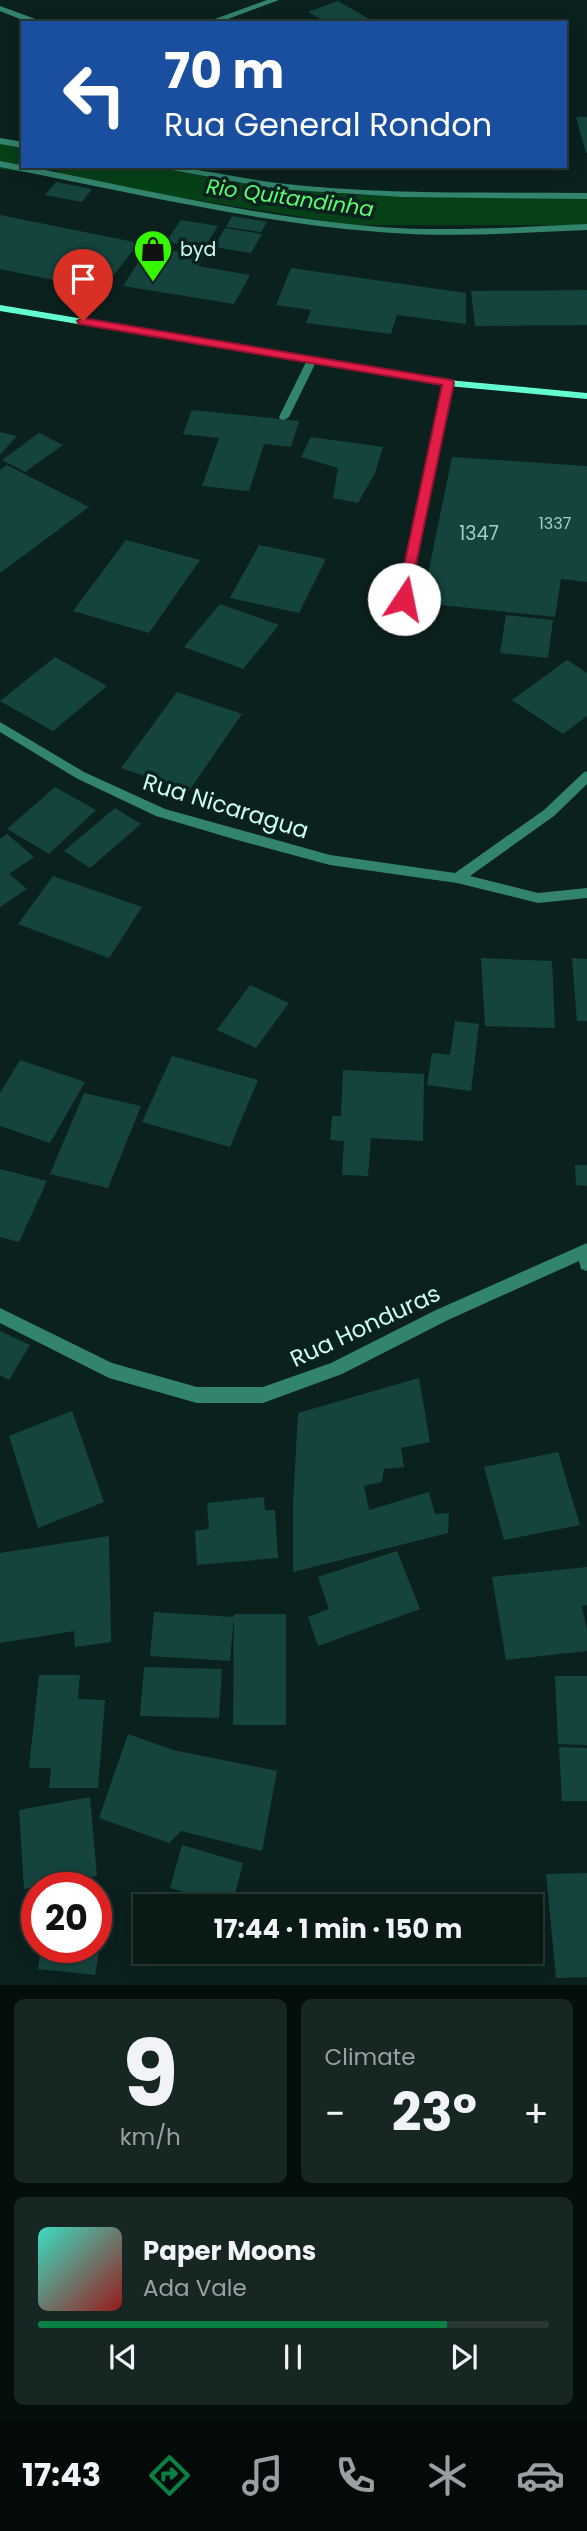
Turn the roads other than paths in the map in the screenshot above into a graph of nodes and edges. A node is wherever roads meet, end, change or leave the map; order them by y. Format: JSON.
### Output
{"nodes":[{"id":1,"x":275,"y":0,"type":"edge"},
{"id":2,"x":0,"y":8,"type":"edge"},
{"id":3,"x":33,"y":21,"type":"edge"},
{"id":4,"x":214,"y":21,"type":"edge"},
{"id":5,"x":0,"y":141,"type":"edge"},
{"id":6,"x":21,"y":145,"type":"edge"},
{"id":7,"x":0,"y":164,"type":"edge"},
{"id":8,"x":21,"y":168,"type":"edge"},
{"id":9,"x":21,"y":168,"type":"edge"},
{"id":10,"x":166,"y":168,"type":"edge"},
{"id":11,"x":587,"y":196,"type":"edge"},
{"id":12,"x":587,"y":227,"type":"edge"},
{"id":13,"x":0,"y":308,"type":"edge"},
{"id":14,"x":312,"y":360,"type":"junction"},
{"id":15,"x":448,"y":383,"type":"junction"},
{"id":16,"x":587,"y":396,"type":"edge"},
{"id":17,"x":285,"y":417,"type":"dead end"},
{"id":18,"x":404,"y":599,"type":"dead end"},
{"id":19,"x":0,"y":726,"type":"edge"},
{"id":20,"x":587,"y":776,"type":"edge"},
{"id":21,"x":457,"y":878,"type":"junction"},
{"id":22,"x":587,"y":893,"type":"edge"},
{"id":23,"x":586,"y":1255,"type":"edge"},
{"id":24,"x":0,"y":1315,"type":"edge"}],
"edges":[{"from":1,"to":4,"type":"street"},
{"from":2,"to":3,"type":"street"},
{"from":5,"to":6,"type":"street"},
{"from":7,"to":9,"type":"street"},
{"from":8,"to":12,"type":"street"},
{"from":10,"to":11,"type":"street"},
{"from":13,"to":14,"type":"main road"},
{"from":14,"to":15,"type":"main road"},
{"from":14,"to":17,"type":"street"},
{"from":15,"to":16,"type":"main road"},
{"from":15,"to":18,"type":"street"},
{"from":19,"to":21,"type":"street","name":"Rua Nicaragua"},
{"from":20,"to":21,"type":"street"},
{"from":21,"to":22,"type":"street"},
{"from":23,"to":24,"type":"street","name":"Rua Honduras"}]}
